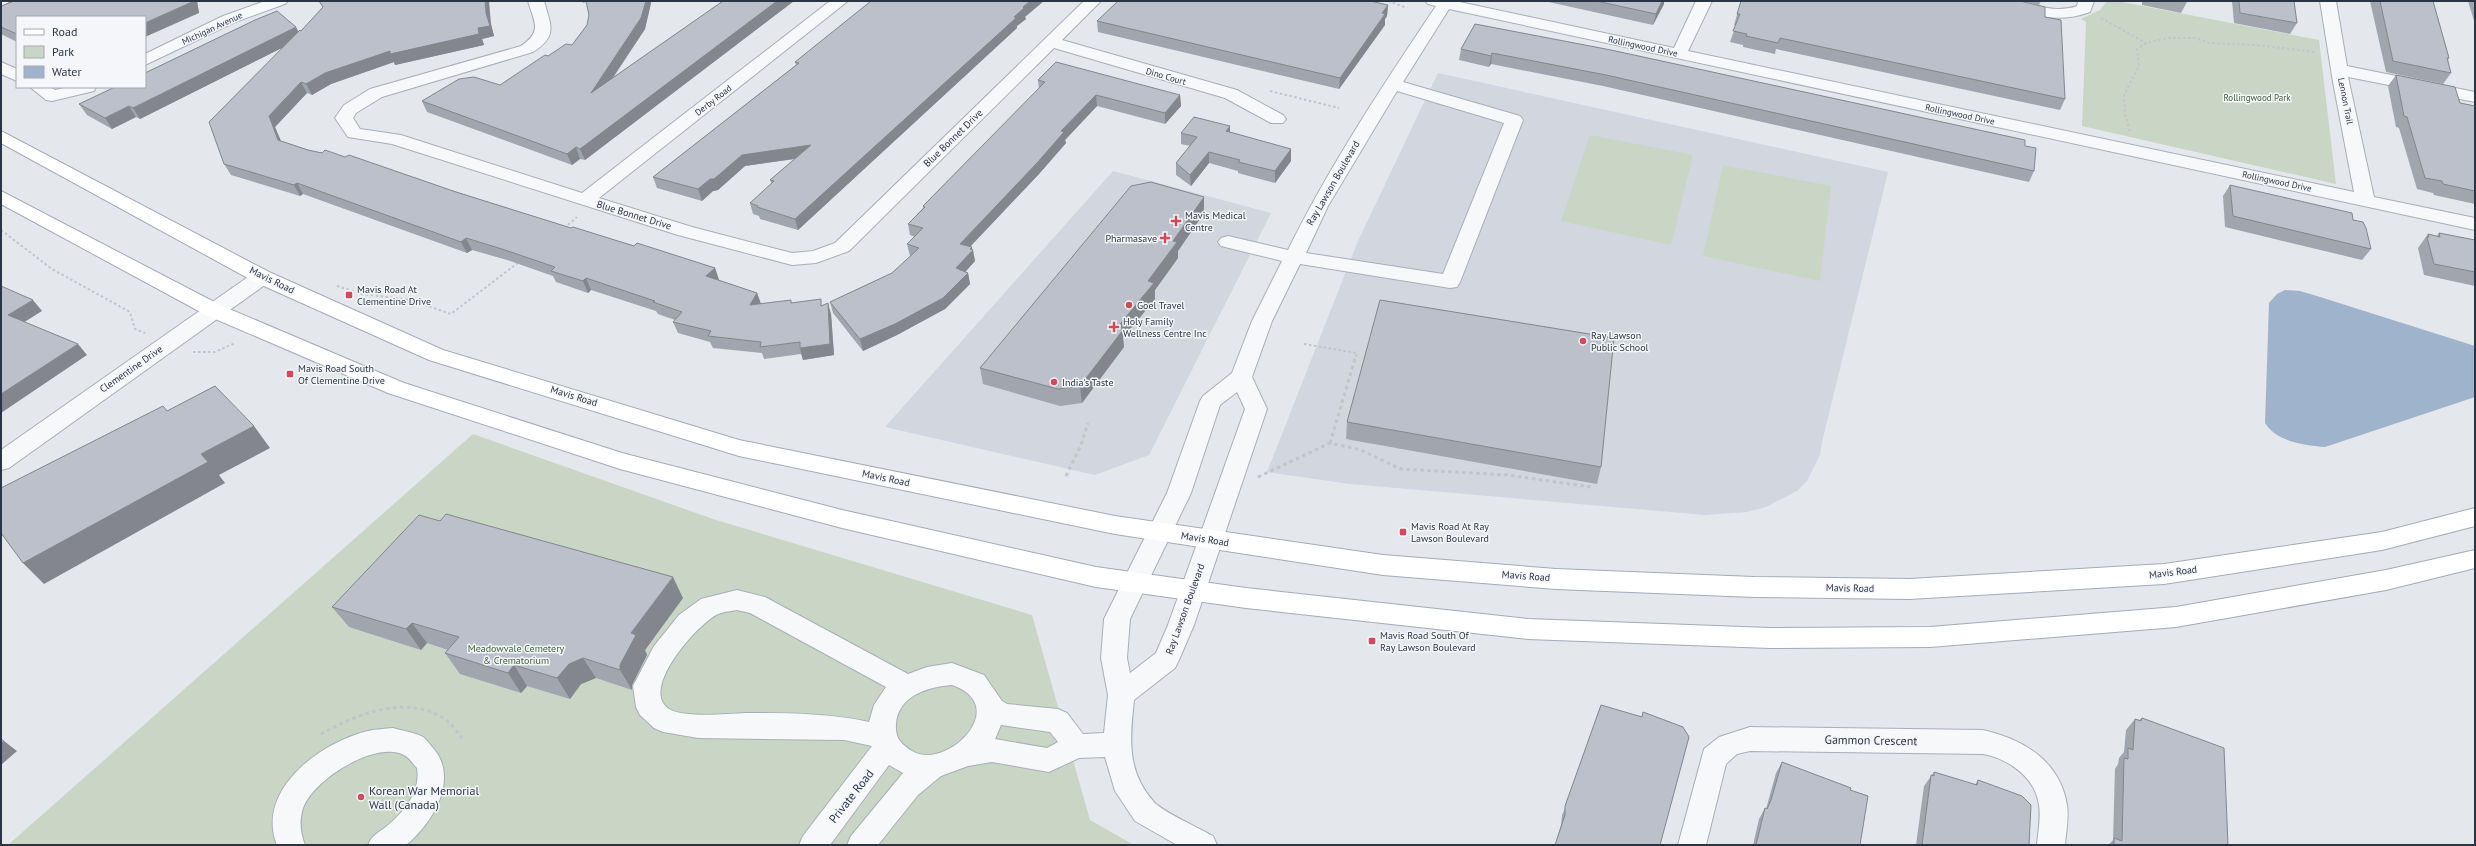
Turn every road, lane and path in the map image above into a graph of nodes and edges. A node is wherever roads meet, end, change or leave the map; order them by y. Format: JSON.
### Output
{"nodes":[{"id":1,"x":280,"y":1,"type":"edge"},
{"id":2,"x":536,"y":1,"type":"edge"},
{"id":3,"x":840,"y":1,"type":"edge"},
{"id":4,"x":1093,"y":1,"type":"edge"},
{"id":5,"x":1388,"y":1,"type":"edge"},
{"id":6,"x":1704,"y":1,"type":"edge"},
{"id":7,"x":1996,"y":1,"type":"edge"},
{"id":8,"x":2328,"y":1,"type":"edge"},
{"id":9,"x":1441,"y":2,"type":"edge"},
{"id":10,"x":2085,"y":5,"type":"edge"},
{"id":11,"x":1407,"y":8,"type":"dead end"},
{"id":12,"x":1051,"y":42,"type":"junction"},
{"id":13,"x":2146,"y":43,"type":"junction"},
{"id":14,"x":1679,"y":53,"type":"junction"},
{"id":15,"x":146,"y":60,"type":"edge"},
{"id":16,"x":2339,"y":62,"type":"junction"},
{"id":17,"x":1,"y":67,"type":"edge"},
{"id":18,"x":16,"y":75,"type":"edge"},
{"id":19,"x":1393,"y":84,"type":"junction"},
{"id":20,"x":40,"y":88,"type":"edge"},
{"id":21,"x":84,"y":88,"type":"edge"},
{"id":22,"x":2475,"y":97,"type":"edge"},
{"id":23,"x":1277,"y":119,"type":"dead end"},
{"id":24,"x":1,"y":136,"type":"edge"},
{"id":25,"x":2136,"y":152,"type":"junction"},
{"id":26,"x":1,"y":197,"type":"edge"},
{"id":27,"x":2365,"y":200,"type":"junction"},
{"id":28,"x":590,"y":202,"type":"junction"},
{"id":29,"x":2475,"y":224,"type":"edge"},
{"id":30,"x":1,"y":230,"type":"edge"},
{"id":31,"x":558,"y":232,"type":"edge"},
{"id":32,"x":1228,"y":242,"type":"dead end"},
{"id":33,"x":1293,"y":257,"type":"junction"},
{"id":34,"x":520,"y":261,"type":"edge"},
{"id":35,"x":262,"y":277,"type":"junction"},
{"id":36,"x":333,"y":285,"type":"dead end"},
{"id":37,"x":213,"y":310,"type":"junction"},
{"id":38,"x":145,"y":333,"type":"dead end"},
{"id":39,"x":235,"y":343,"type":"dead end"},
{"id":40,"x":1304,"y":344,"type":"dead end"},
{"id":41,"x":191,"y":351,"type":"dead end"},
{"id":42,"x":1241,"y":377,"type":"junction"},
{"id":43,"x":1088,"y":423,"type":"dead end"},
{"id":44,"x":1330,"y":443,"type":"junction"},
{"id":45,"x":1,"y":462,"type":"edge"},
{"id":46,"x":1066,"y":476,"type":"dead end"},
{"id":47,"x":1258,"y":477,"type":"dead end"},
{"id":48,"x":1591,"y":487,"type":"dead end"},
{"id":49,"x":2475,"y":517,"type":"edge"},
{"id":50,"x":1160,"y":532,"type":"junction"},
{"id":51,"x":1210,"y":540,"type":"junction"},
{"id":52,"x":2475,"y":559,"type":"edge"},
{"id":53,"x":1135,"y":583,"type":"junction"},
{"id":54,"x":1193,"y":591,"type":"junction"},
{"id":55,"x":907,"y":686,"type":"junction"},
{"id":56,"x":1121,"y":695,"type":"junction"},
{"id":57,"x":990,"y":708,"type":"junction"},
{"id":58,"x":885,"y":741,"type":"junction"},
{"id":59,"x":1116,"y":745,"type":"junction"},
{"id":60,"x":1076,"y":746,"type":"junction"},
{"id":61,"x":968,"y":754,"type":"junction"},
{"id":62,"x":932,"y":767,"type":"junction"},
{"id":63,"x":291,"y":845,"type":"edge"},
{"id":64,"x":382,"y":845,"type":"edge"},
{"id":65,"x":814,"y":845,"type":"edge"},
{"id":66,"x":862,"y":845,"type":"edge"},
{"id":67,"x":1203,"y":845,"type":"edge"},
{"id":68,"x":1692,"y":845,"type":"edge"},
{"id":69,"x":2051,"y":845,"type":"edge"}],
"edges":[{"from":1,"to":15,"type":"street","name":"Michigan Avenue"},
{"from":2,"to":28,"type":"street","name":"Blue Bonnet Drive"},
{"from":3,"to":28,"type":"street","name":"Derby Road"},
{"from":4,"to":12,"type":"street","name":"Blue Bonnet Drive"},
{"from":5,"to":11,"type":"path"},
{"from":6,"to":14,"type":"street"},
{"from":7,"to":10,"type":"street"},
{"from":8,"to":16,"type":"street","name":"Lennon Trail"},
{"from":9,"to":14,"type":"street","name":"Rollingwood Drive"},
{"from":9,"to":19,"type":"street","name":"Ray Lawson Boulevard"},
{"from":10,"to":13,"type":"path"},
{"from":12,"to":23,"type":"street","name":"Dino Court"},
{"from":12,"to":28,"type":"street","name":"Blue Bonnet Drive"},
{"from":13,"to":16,"type":"path"},
{"from":13,"to":25,"type":"path"},
{"from":14,"to":25,"type":"street","name":"Rollingwood Drive"},
{"from":16,"to":22,"type":"street"},
{"from":16,"to":27,"type":"street","name":"Lennon Trail"},
{"from":17,"to":18,"type":"street"},
{"from":19,"to":33,"type":"street","name":"Ray Lawson Boulevard"},
{"from":19,"to":33,"type":"street"},
{"from":20,"to":21,"type":"street"},
{"from":24,"to":35,"type":"main road","name":"Mavis Road"},
{"from":25,"to":27,"type":"street","name":"Rollingwood Drive"},
{"from":26,"to":37,"type":"main road"},
{"from":27,"to":29,"type":"street","name":"Rollingwood Drive"},
{"from":28,"to":31,"type":"path"},
{"from":30,"to":38,"type":"path"},
{"from":32,"to":33,"type":"street"},
{"from":33,"to":42,"type":"street","name":"Ray Lawson Boulevard"},
{"from":34,"to":36,"type":"path"},
{"from":35,"to":37,"type":"street","name":"Clementine Drive"},
{"from":35,"to":50,"type":"main road","name":"Mavis Road"},
{"from":37,"to":45,"type":"street","name":"Clementine Drive"},
{"from":37,"to":53,"type":"main road"},
{"from":39,"to":41,"type":"path"},
{"from":40,"to":44,"type":"path"},
{"from":42,"to":50,"type":"street"},
{"from":42,"to":51,"type":"street","name":"Ray Lawson Boulevard"},
{"from":43,"to":46,"type":"path"},
{"from":44,"to":47,"type":"path"},
{"from":44,"to":48,"type":"path"},
{"from":49,"to":51,"type":"main road","name":"Mavis Road"},
{"from":50,"to":51,"type":"main road","name":"Mavis Road"},
{"from":50,"to":53,"type":"street"},
{"from":51,"to":54,"type":"street","name":"Ray Lawson Boulevard"},
{"from":52,"to":54,"type":"main road"},
{"from":53,"to":54,"type":"main road"},
{"from":53,"to":56,"type":"street"},
{"from":54,"to":56,"type":"street","name":"Ray Lawson Boulevard"},
{"from":55,"to":57,"type":"street"},
{"from":55,"to":58,"type":"street"},
{"from":55,"to":58,"type":"street"},
{"from":56,"to":59,"type":"street"},
{"from":57,"to":60,"type":"street"},
{"from":57,"to":61,"type":"street"},
{"from":58,"to":62,"type":"street"},
{"from":58,"to":65,"type":"street","name":"Private Road"},
{"from":59,"to":60,"type":"street"},
{"from":59,"to":67,"type":"street"},
{"from":60,"to":61,"type":"street"},
{"from":61,"to":62,"type":"street"},
{"from":62,"to":66,"type":"street"},
{"from":63,"to":64,"type":"street"},
{"from":68,"to":69,"type":"street","name":"Gammon Crescent"}]}
